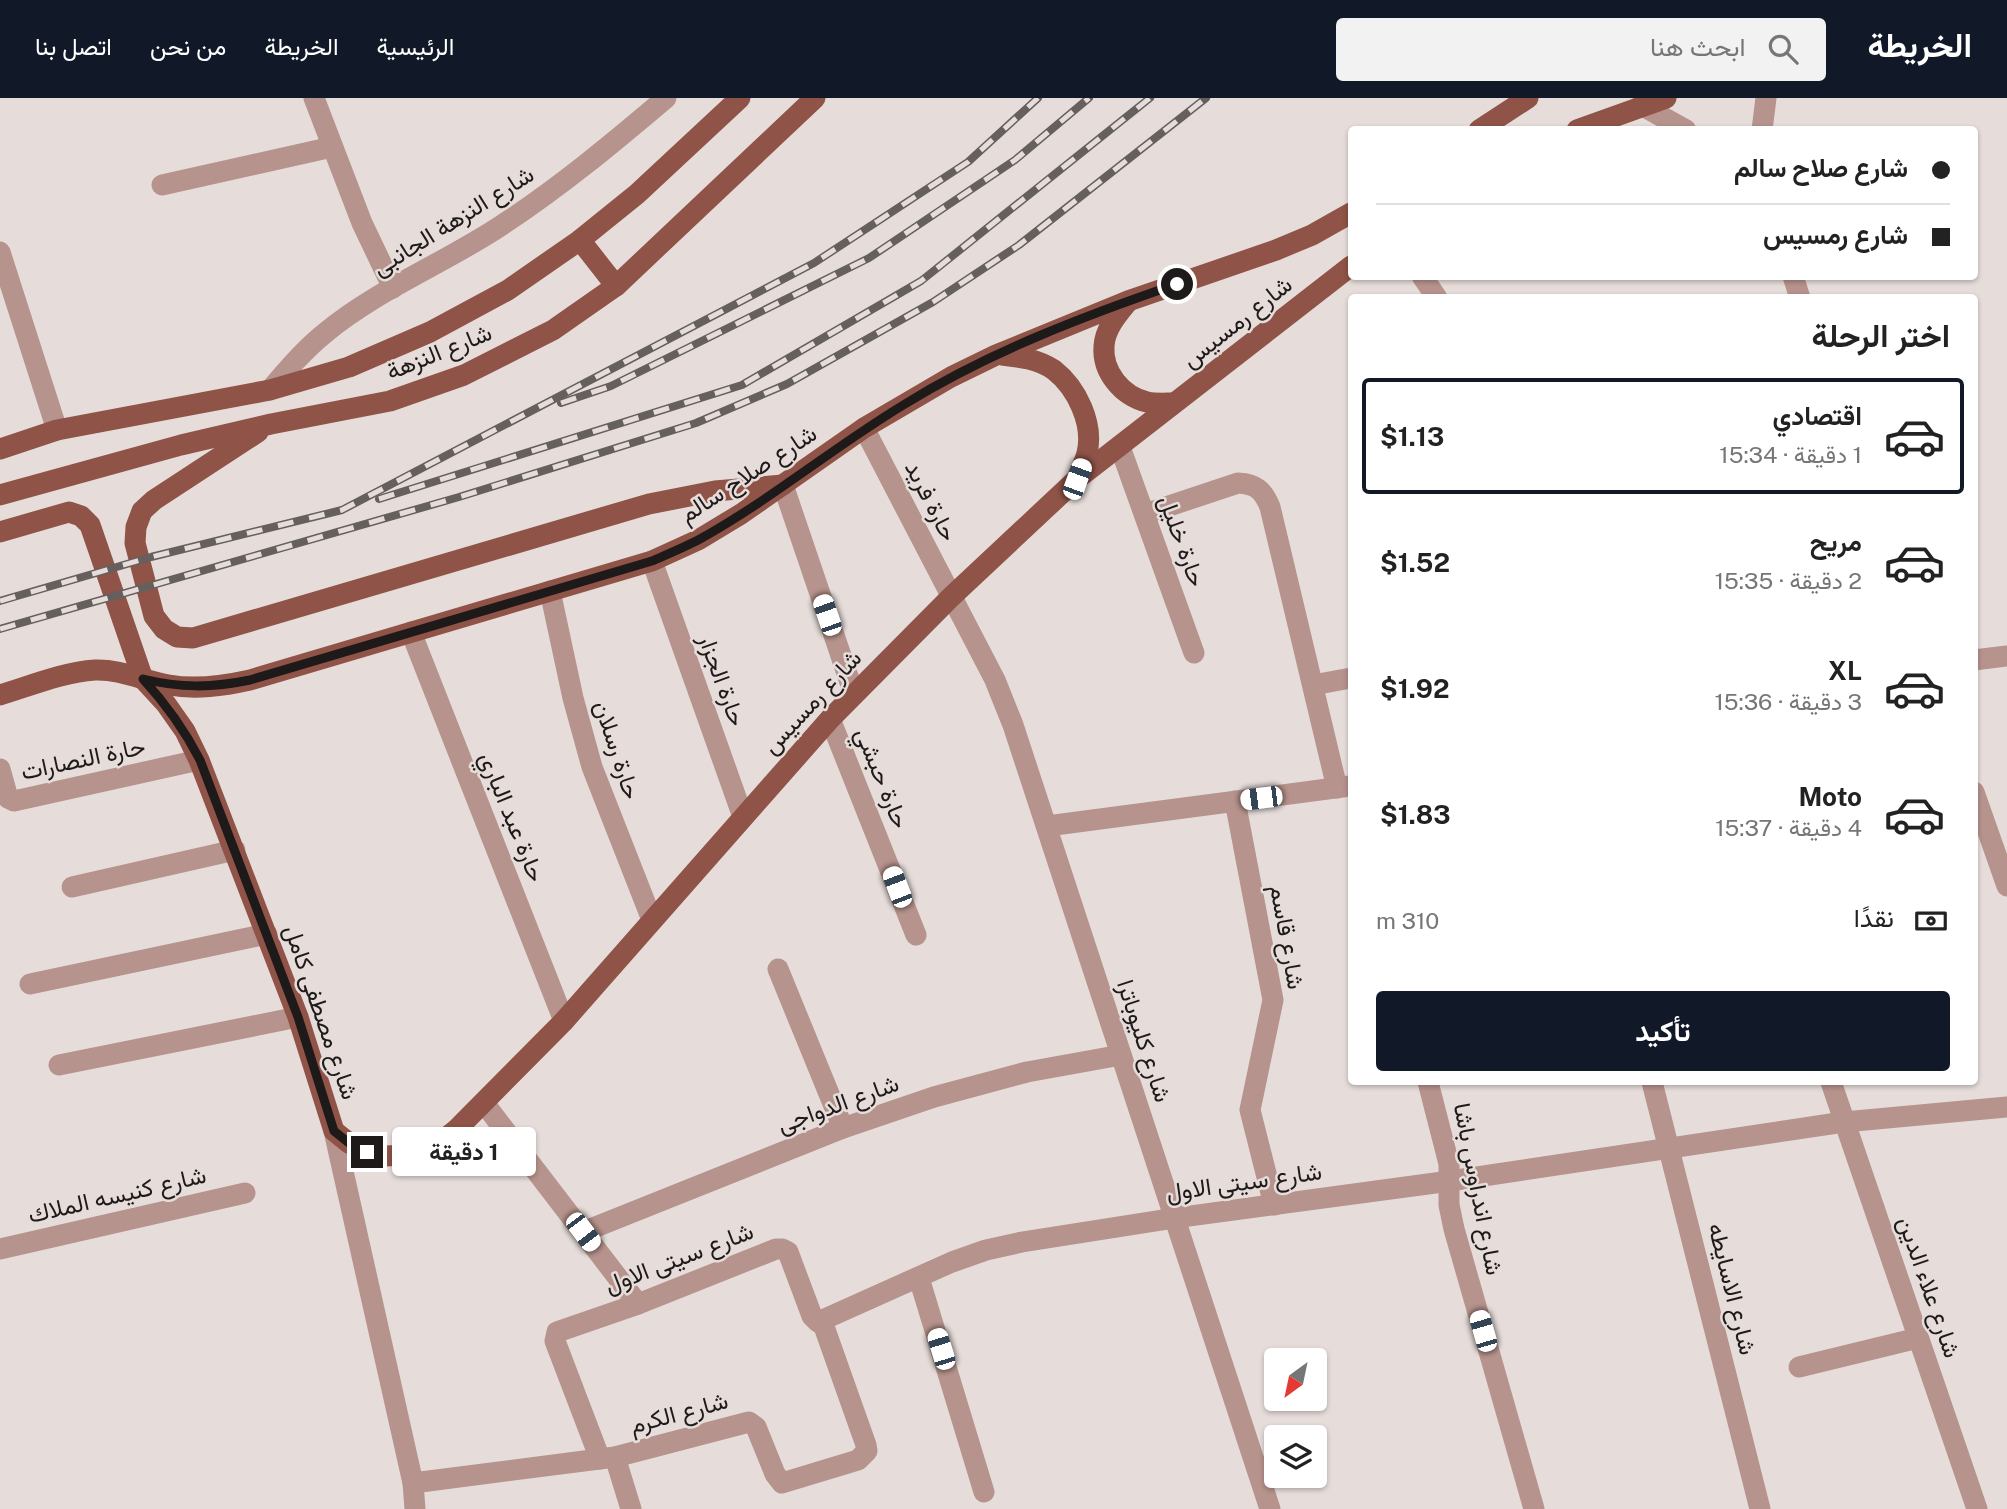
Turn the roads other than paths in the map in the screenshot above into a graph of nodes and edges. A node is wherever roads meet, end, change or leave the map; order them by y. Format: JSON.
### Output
{"nodes":[{"id":1,"x":314,"y":98,"type":"edge"},
{"id":2,"x":666,"y":98,"type":"edge"},
{"id":3,"x":740,"y":98,"type":"edge"},
{"id":4,"x":814,"y":98,"type":"edge"},
{"id":5,"x":1528,"y":98,"type":"edge"},
{"id":6,"x":1666,"y":98,"type":"edge"},
{"id":7,"x":1766,"y":98,"type":"edge"},
{"id":8,"x":1641,"y":105,"type":"junction"},
{"id":9,"x":1485,"y":126,"type":"edge"},
{"id":10,"x":1587,"y":126,"type":"edge"},
{"id":11,"x":1679,"y":126,"type":"edge"},
{"id":12,"x":1762,"y":126,"type":"edge"},
{"id":13,"x":332,"y":147,"type":"junction"},
{"id":14,"x":162,"y":186,"type":"dead end"},
{"id":15,"x":1348,"y":214,"type":"edge"},
{"id":16,"x":580,"y":240,"type":"junction"},
{"id":17,"x":0,"y":252,"type":"edge"},
{"id":18,"x":1348,"y":268,"type":"edge"},
{"id":19,"x":616,"y":286,"type":"junction"},
{"id":20,"x":393,"y":288,"type":"junction"},
{"id":21,"x":1128,"y":301,"type":"junction"},
{"id":22,"x":996,"y":355,"type":"junction"},
{"id":23,"x":270,"y":390,"type":"junction"},
{"id":24,"x":1174,"y":403,"type":"junction"},
{"id":25,"x":271,"y":424,"type":"junction"},
{"id":26,"x":864,"y":428,"type":"junction"},
{"id":27,"x":57,"y":430,"type":"junction"},
{"id":28,"x":1120,"y":447,"type":"junction"},
{"id":29,"x":0,"y":449,"type":"edge"},
{"id":30,"x":1077,"y":479,"type":"junction"},
{"id":31,"x":783,"y":485,"type":"junction"},
{"id":32,"x":0,"y":495,"type":"edge"},
{"id":33,"x":1145,"y":514,"type":"junction"},
{"id":34,"x":0,"y":532,"type":"edge"},
{"id":35,"x":652,"y":561,"type":"junction"},
{"id":36,"x":550,"y":591,"type":"junction"},
{"id":37,"x":951,"y":597,"type":"junction"},
{"id":38,"x":411,"y":632,"type":"junction"},
{"id":39,"x":1194,"y":653,"type":"dead end"},
{"id":40,"x":2007,"y":656,"type":"edge"},
{"id":41,"x":1978,"y":660,"type":"edge"},
{"id":42,"x":143,"y":679,"type":"junction"},
{"id":43,"x":1348,"y":679,"type":"edge"},
{"id":44,"x":1313,"y":685,"type":"junction"},
{"id":45,"x":854,"y":694,"type":"junction"},
{"id":46,"x":0,"y":695,"type":"edge"},
{"id":47,"x":830,"y":719,"type":"junction"},
{"id":48,"x":200,"y":760,"type":"junction"},
{"id":49,"x":0,"y":769,"type":"edge"},
{"id":50,"x":1344,"y":787,"type":"edge"},
{"id":51,"x":1235,"y":801,"type":"junction"},
{"id":52,"x":1978,"y":803,"type":"edge"},
{"id":53,"x":743,"y":817,"type":"junction"},
{"id":54,"x":1047,"y":826,"type":"junction"},
{"id":55,"x":234,"y":850,"type":"junction"},
{"id":56,"x":2007,"y":886,"type":"edge"},
{"id":57,"x":72,"y":887,"type":"dead end"},
{"id":58,"x":652,"y":920,"type":"junction"},
{"id":59,"x":267,"y":934,"type":"junction"},
{"id":60,"x":916,"y":935,"type":"dead end"},
{"id":61,"x":778,"y":969,"type":"dead end"},
{"id":62,"x":30,"y":984,"type":"dead end"},
{"id":63,"x":298,"y":1017,"type":"junction"},
{"id":64,"x":564,"y":1021,"type":"junction"},
{"id":65,"x":1121,"y":1055,"type":"junction"},
{"id":66,"x":59,"y":1065,"type":"dead end"},
{"id":67,"x":1430,"y":1085,"type":"edge"},
{"id":68,"x":1652,"y":1085,"type":"edge"},
{"id":69,"x":1832,"y":1085,"type":"edge"},
{"id":70,"x":484,"y":1103,"type":"junction"},
{"id":71,"x":2007,"y":1107,"type":"edge"},
{"id":72,"x":1844,"y":1122,"type":"junction"},
{"id":73,"x":843,"y":1128,"type":"junction"},
{"id":74,"x":334,"y":1131,"type":"junction"},
{"id":75,"x":1669,"y":1148,"type":"junction"},
{"id":76,"x":1450,"y":1181,"type":"junction"},
{"id":77,"x":245,"y":1193,"type":"dead end"},
{"id":78,"x":1274,"y":1205,"type":"junction"},
{"id":79,"x":1175,"y":1218,"type":"junction"},
{"id":80,"x":583,"y":1232,"type":"junction"},
{"id":81,"x":0,"y":1249,"type":"edge"},
{"id":82,"x":919,"y":1278,"type":"junction"},
{"id":83,"x":638,"y":1304,"type":"junction"},
{"id":84,"x":822,"y":1321,"type":"junction"},
{"id":85,"x":560,"y":1329,"type":"joint"},
{"id":86,"x":1918,"y":1338,"type":"junction"},
{"id":87,"x":1800,"y":1367,"type":"dead end"},
{"id":88,"x":607,"y":1458,"type":"junction"},
{"id":89,"x":413,"y":1483,"type":"junction"},
{"id":90,"x":984,"y":1492,"type":"dead end"},
{"id":91,"x":1267,"y":1508,"type":"edge"},
{"id":92,"x":415,"y":1509,"type":"edge"},
{"id":93,"x":631,"y":1509,"type":"edge"},
{"id":94,"x":1534,"y":1509,"type":"edge"},
{"id":95,"x":1760,"y":1509,"type":"edge"},
{"id":96,"x":1977,"y":1509,"type":"edge"}],
"edges":[{"from":1,"to":13,"type":"street"},
{"from":2,"to":20,"type":"street","name":"شارع النزهة الجانبى"},
{"from":3,"to":16,"type":"main road","name":"شارع النزهة"},
{"from":4,"to":19,"type":"main road","name":"شارع النزهة"},
{"from":5,"to":9,"type":"main road"},
{"from":6,"to":8,"type":"main road"},
{"from":7,"to":12,"type":"street"},
{"from":8,"to":10,"type":"main road"},
{"from":8,"to":11,"type":"street"},
{"from":13,"to":14,"type":"street"},
{"from":13,"to":20,"type":"street"},
{"from":15,"to":21,"type":"main road","name":"شارع صلاح سالم"},
{"from":16,"to":19,"type":"main road"},
{"from":16,"to":23,"type":"main road","name":"شارع النزهة"},
{"from":17,"to":27,"type":"street"},
{"from":18,"to":24,"type":"main road","name":"شارع رمسيس"},
{"from":19,"to":25,"type":"main road","name":"شارع النزهة"},
{"from":20,"to":23,"type":"street","name":"شارع النزهة الجانبى"},
{"from":21,"to":22,"type":"main road","name":"شارع صلاح سالم"},
{"from":21,"to":24,"type":"main road"},
{"from":22,"to":26,"type":"main road","name":"شارع صلاح سالم"},
{"from":22,"to":30,"type":"main road"},
{"from":23,"to":27,"type":"main road","name":"شارع النزهة"},
{"from":24,"to":28,"type":"main road","name":"شارع رمسيس"},
{"from":25,"to":31,"type":"main road"},
{"from":25,"to":32,"type":"main road","name":"شارع النزهة"},
{"from":26,"to":31,"type":"main road","name":"شارع صلاح سالم"},
{"from":26,"to":37,"type":"street","name":"حارة فريد"},
{"from":27,"to":29,"type":"main road","name":"شارع النزهة"},
{"from":28,"to":30,"type":"main road","name":"شارع رمسيس"},
{"from":28,"to":33,"type":"street","name":"حارة خليل"},
{"from":30,"to":37,"type":"main road","name":"شارع رمسيس"},
{"from":31,"to":35,"type":"main road","name":"شارع صلاح سالم"},
{"from":31,"to":45,"type":"street"},
{"from":33,"to":39,"type":"street","name":"حارة خليل"},
{"from":33,"to":44,"type":"street"},
{"from":34,"to":42,"type":"main road"},
{"from":35,"to":36,"type":"main road","name":"شارع صلاح سالم"},
{"from":35,"to":53,"type":"street","name":"حارة الجزار"},
{"from":36,"to":38,"type":"main road","name":"شارع صلاح سالم"},
{"from":36,"to":58,"type":"street","name":"حارة رسلان"},
{"from":37,"to":45,"type":"main road","name":"شارع رمسيس"},
{"from":37,"to":54,"type":"street","name":"شارع كليوباترا"},
{"from":38,"to":42,"type":"main road","name":"شارع صلاح سالم"},
{"from":38,"to":64,"type":"street","name":"حارة عبد الباري"},
{"from":40,"to":41,"type":"street"},
{"from":42,"to":46,"type":"main road","name":"شارع صلاح سالم"},
{"from":42,"to":48,"type":"main road","name":"شارع مصطفى كامل"},
{"from":43,"to":44,"type":"street"},
{"from":44,"to":50,"type":"street"},
{"from":45,"to":47,"type":"main road","name":"شارع رمسيس"},
{"from":47,"to":53,"type":"main road","name":"شارع رمسيس"},
{"from":47,"to":60,"type":"street","name":"حارة حبشي"},
{"from":48,"to":49,"type":"street","name":"حارة النصارات"},
{"from":48,"to":55,"type":"main road","name":"شارع مصطفى كامل"},
{"from":50,"to":51,"type":"street"},
{"from":51,"to":54,"type":"street"},
{"from":51,"to":78,"type":"street","name":"شارع قاسم"},
{"from":52,"to":56,"type":"street"},
{"from":53,"to":58,"type":"main road","name":"شارع رمسيس"},
{"from":54,"to":65,"type":"street","name":"شارع كليوباترا"},
{"from":55,"to":57,"type":"street"},
{"from":55,"to":59,"type":"main road","name":"شارع مصطفى كامل"},
{"from":58,"to":64,"type":"main road","name":"شارع رمسيس"},
{"from":59,"to":62,"type":"street"},
{"from":59,"to":63,"type":"main road","name":"شارع مصطفى كامل"},
{"from":61,"to":73,"type":"street"},
{"from":63,"to":66,"type":"street"},
{"from":63,"to":74,"type":"main road","name":"شارع مصطفى كامل"},
{"from":64,"to":70,"type":"main road","name":"شارع رمسيس"},
{"from":65,"to":73,"type":"street","name":"شارع الدواجى"},
{"from":65,"to":79,"type":"street","name":"شارع كليوباترا"},
{"from":67,"to":76,"type":"street","name":"شارع اندراوس باشا"},
{"from":68,"to":75,"type":"street","name":"شارع الاسايطه"},
{"from":69,"to":72,"type":"street","name":"شارع علاء الدين"},
{"from":70,"to":74,"type":"main road","name":"شارع رمسيس"},
{"from":70,"to":80,"type":"street"},
{"from":71,"to":72,"type":"street","name":"شارع سيتى الاول"},
{"from":72,"to":75,"type":"street","name":"شارع سيتى الاول"},
{"from":72,"to":86,"type":"street","name":"شارع علاء الدين"},
{"from":73,"to":80,"type":"street","name":"شارع الدواجى"},
{"from":74,"to":89,"type":"street","name":"شارع مصطفى كامل"},
{"from":75,"to":76,"type":"street","name":"شارع سيتى الاول"},
{"from":75,"to":95,"type":"street","name":"شارع الاسايطه"},
{"from":76,"to":78,"type":"street","name":"شارع سيتى الاول"},
{"from":76,"to":94,"type":"street","name":"شارع اندراوس باشا"},
{"from":77,"to":81,"type":"street","name":"شارع كنيسه الملاك"},
{"from":78,"to":79,"type":"street","name":"شارع سيتى الاول"},
{"from":79,"to":82,"type":"street","name":"شارع سيتى الاول"},
{"from":79,"to":91,"type":"street","name":"شارع كليوباترا"},
{"from":80,"to":83,"type":"street"},
{"from":82,"to":84,"type":"street","name":"شارع سيتى الاول"},
{"from":82,"to":90,"type":"street"},
{"from":83,"to":84,"type":"street","name":"شارع سيتى الاول"},
{"from":83,"to":85,"type":"street","name":"شارع سيتى الاول"},
{"from":84,"to":88,"type":"street","name":"شارع الكرم"},
{"from":85,"to":88,"type":"street","name":"شارع الكرم"},
{"from":86,"to":87,"type":"street"},
{"from":86,"to":96,"type":"street","name":"شارع علاء الدين"},
{"from":88,"to":89,"type":"street","name":"شارع الكرم"},
{"from":88,"to":93,"type":"street","name":"شارع الكرم"},
{"from":89,"to":92,"type":"street","name":"شارع مصطفى كامل"}]}
